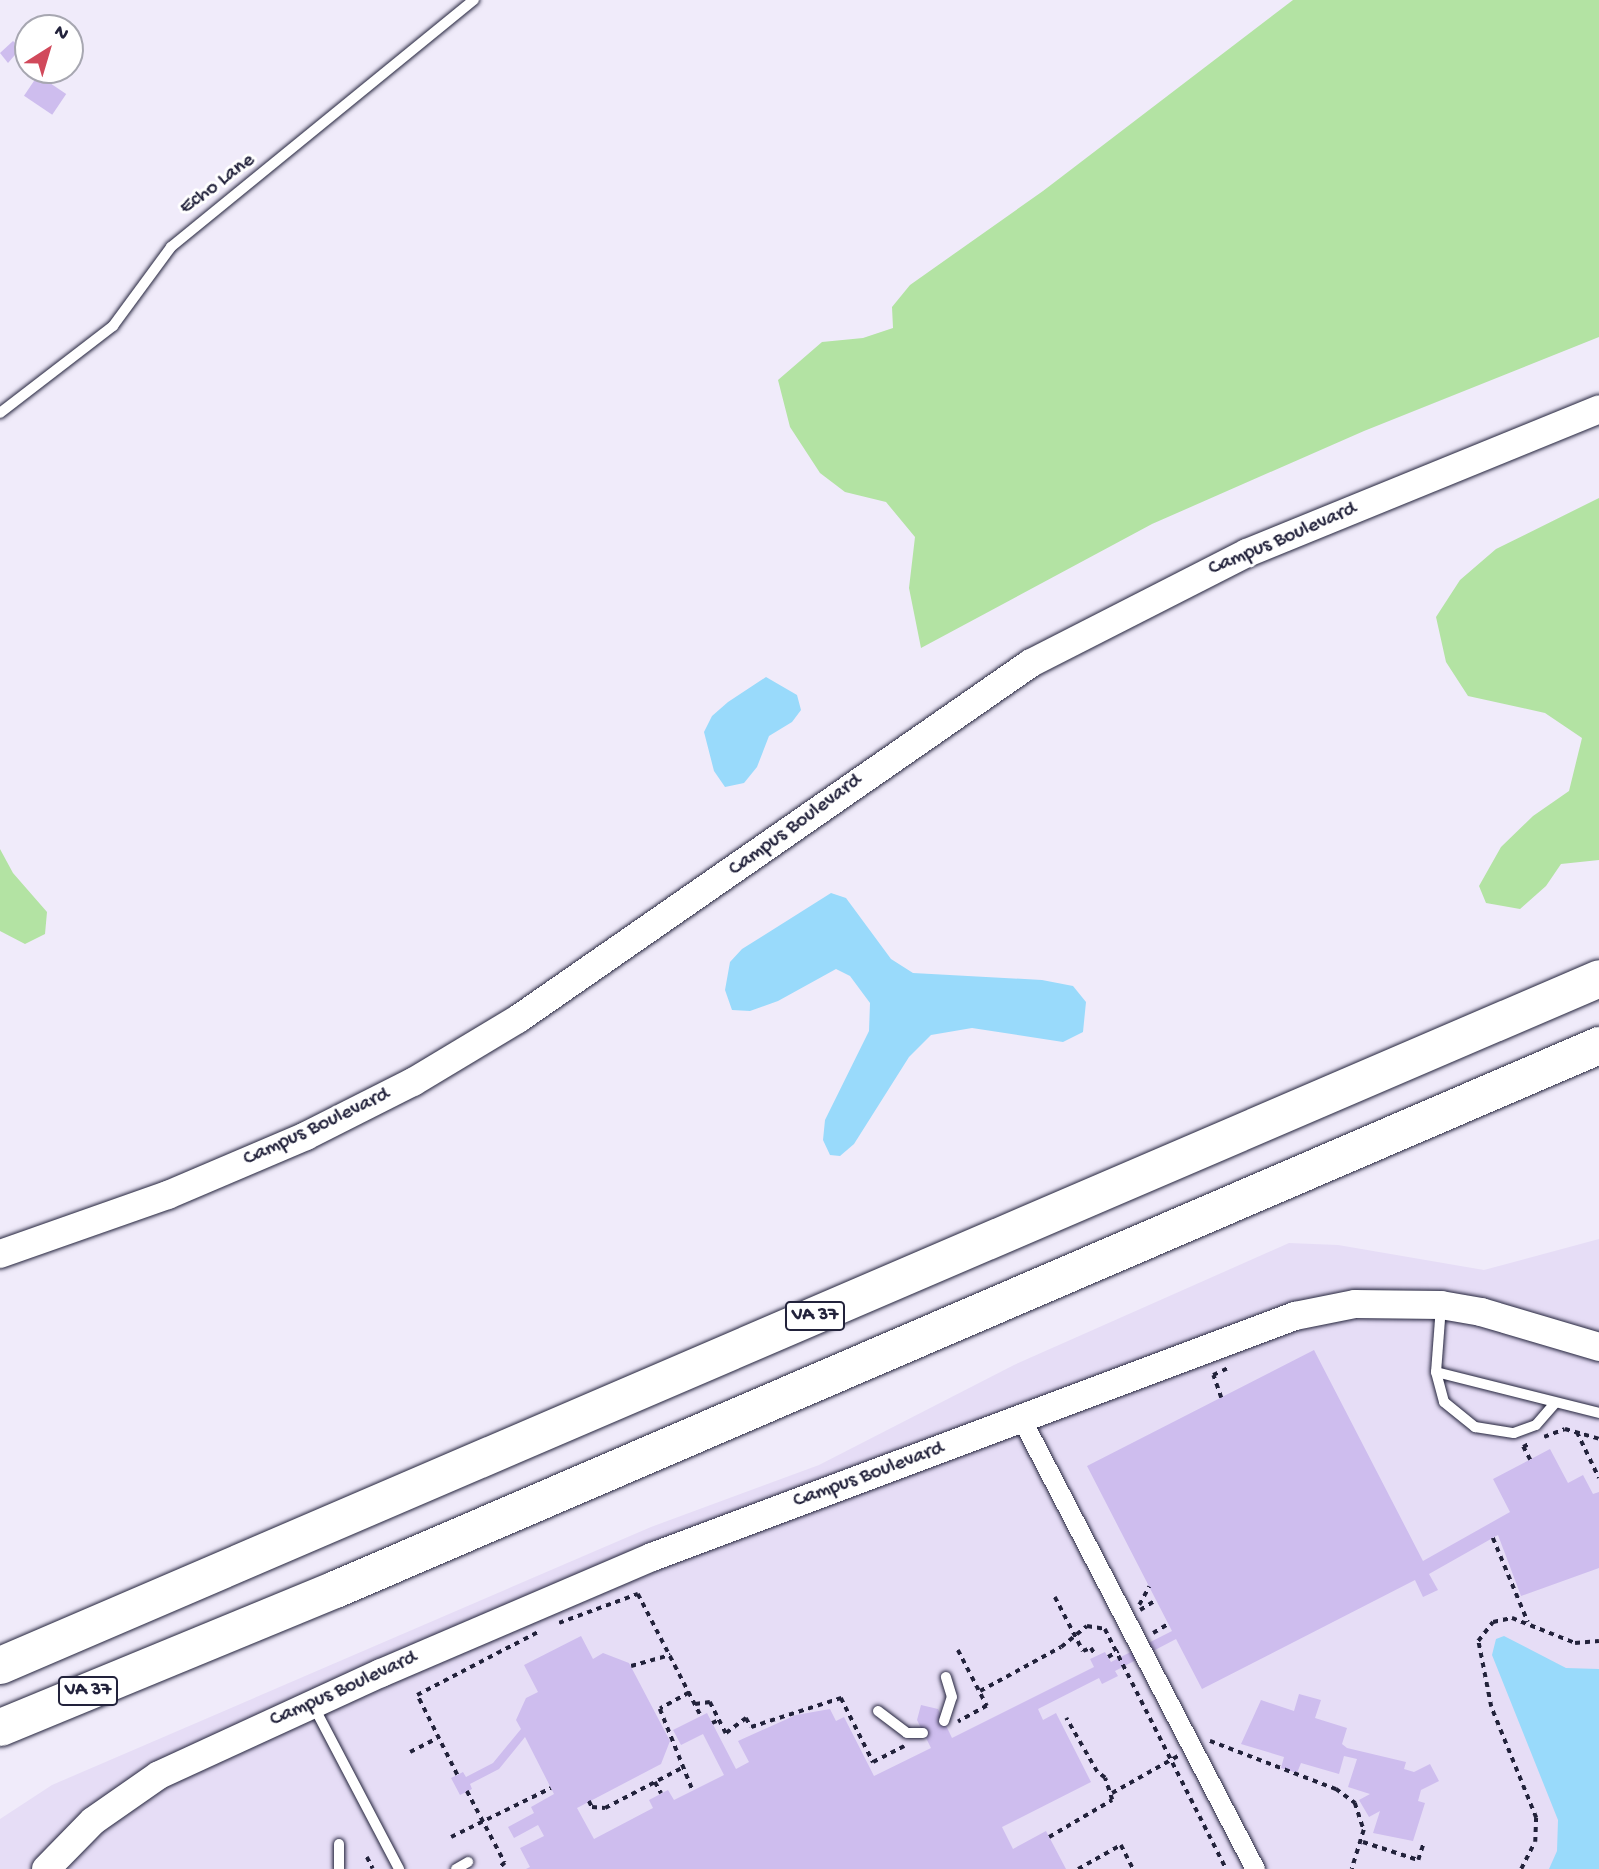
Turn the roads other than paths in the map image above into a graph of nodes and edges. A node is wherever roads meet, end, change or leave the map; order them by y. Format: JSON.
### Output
{"nodes":[{"id":1,"x":474,"y":0,"type":"edge"},
{"id":2,"x":1599,"y":409,"type":"edge"},
{"id":3,"x":0,"y":413,"type":"edge"},
{"id":4,"x":1599,"y":978,"type":"edge"},
{"id":5,"x":1599,"y":1045,"type":"edge"},
{"id":6,"x":0,"y":1254,"type":"edge"},
{"id":7,"x":1441,"y":1305,"type":"junction"},
{"id":8,"x":1599,"y":1347,"type":"edge"},
{"id":9,"x":1436,"y":1373,"type":"junction"},
{"id":10,"x":1554,"y":1404,"type":"junction"},
{"id":11,"x":1599,"y":1413,"type":"edge"},
{"id":12,"x":1022,"y":1420,"type":"junction"},
{"id":13,"x":177,"y":1656,"type":"junction"},
{"id":14,"x":10,"y":1660,"type":"edge"},
{"id":15,"x":946,"y":1676,"type":"dead end"},
{"id":16,"x":312,"y":1704,"type":"junction"},
{"id":17,"x":878,"y":1711,"type":"dead end"},
{"id":18,"x":946,"y":1724,"type":"road end"},
{"id":19,"x":0,"y":1727,"type":"edge"},
{"id":20,"x":923,"y":1733,"type":"dead end"},
{"id":21,"x":0,"y":1747,"type":"edge"},
{"id":22,"x":339,"y":1844,"type":"dead end"},
{"id":23,"x":468,"y":1862,"type":"dead end"},
{"id":24,"x":46,"y":1869,"type":"edge"},
{"id":25,"x":338,"y":1869,"type":"edge"},
{"id":26,"x":399,"y":1869,"type":"edge"},
{"id":27,"x":456,"y":1869,"type":"edge"},
{"id":28,"x":1255,"y":1869,"type":"edge"}],
"edges":[{"from":1,"to":3,"type":"lane","name":"Echo Lane"},
{"from":2,"to":6,"type":"street","name":"Campus Boulevard"},
{"from":4,"to":14,"type":"highway","number":"VA 37"},
{"from":5,"to":13,"type":"highway","number":"VA 37"},
{"from":7,"to":8,"type":"street","name":"Campus Boulevard"},
{"from":7,"to":9,"type":"lane"},
{"from":7,"to":12,"type":"street","name":"Campus Boulevard"},
{"from":9,"to":10,"type":"lane"},
{"from":9,"to":10,"type":"lane"},
{"from":10,"to":11,"type":"lane"},
{"from":12,"to":16,"type":"street","name":"Campus Boulevard"},
{"from":12,"to":28,"type":"street"},
{"from":13,"to":19,"type":"highway","number":"VA 37"},
{"from":13,"to":21,"type":"highway"},
{"from":15,"to":18,"type":"lane"},
{"from":16,"to":24,"type":"street","name":"Campus Boulevard"},
{"from":16,"to":26,"type":"lane"},
{"from":17,"to":20,"type":"lane"},
{"from":22,"to":25,"type":"lane"},
{"from":23,"to":27,"type":"lane"}]}
